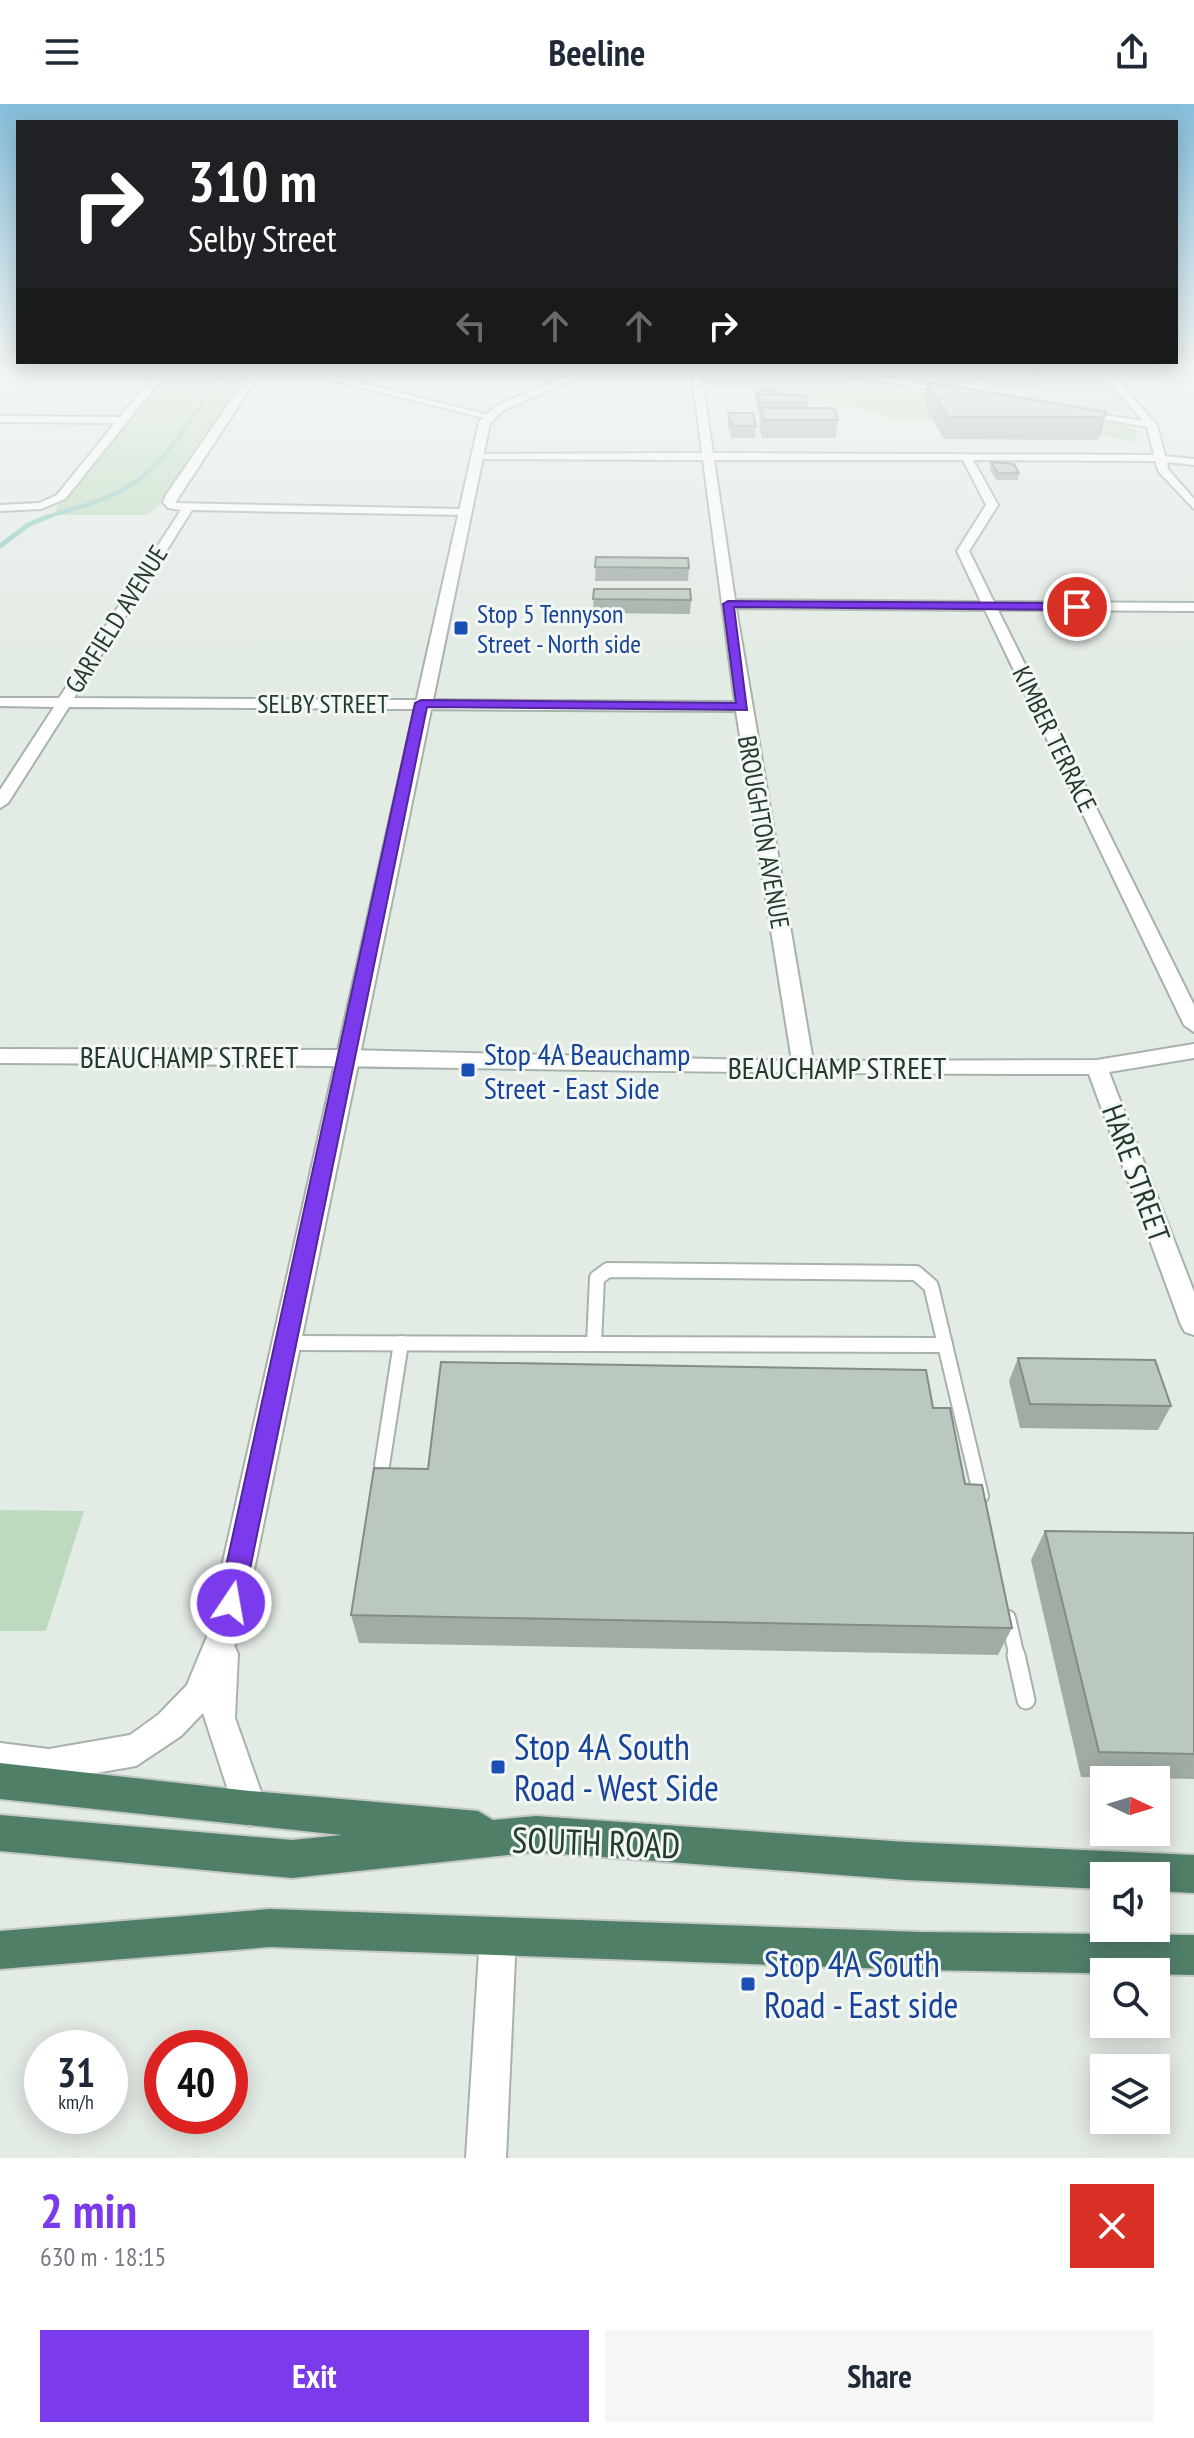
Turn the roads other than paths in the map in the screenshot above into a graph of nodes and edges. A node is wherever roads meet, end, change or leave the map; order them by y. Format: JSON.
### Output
{"nodes":[{"id":1,"x":88,"y":463,"type":"edge"},
{"id":2,"x":194,"y":463,"type":"edge"},
{"id":3,"x":474,"y":463,"type":"edge"},
{"id":4,"x":710,"y":463,"type":"edge"},
{"id":5,"x":970,"y":463,"type":"edge"},
{"id":6,"x":1161,"y":463,"type":"edge"},
{"id":7,"x":1194,"y":506,"type":"edge"},
{"id":8,"x":0,"y":508,"type":"edge"},
{"id":9,"x":187,"y":509,"type":"junction"},
{"id":10,"x":463,"y":512,"type":"junction"},
{"id":11,"x":728,"y":604,"type":"junction"},
{"id":12,"x":990,"y":606,"type":"junction"},
{"id":13,"x":1194,"y":607,"type":"edge"},
{"id":14,"x":0,"y":702,"type":"edge"},
{"id":15,"x":64,"y":702,"type":"junction"},
{"id":16,"x":421,"y":703,"type":"junction"},
{"id":17,"x":743,"y":707,"type":"junction"},
{"id":18,"x":0,"y":803,"type":"edge"},
{"id":19,"x":1194,"y":1025,"type":"edge"},
{"id":20,"x":1194,"y":1051,"type":"edge"},
{"id":21,"x":0,"y":1056,"type":"edge"},
{"id":22,"x":347,"y":1057,"type":"junction"},
{"id":23,"x":1097,"y":1067,"type":"junction"},
{"id":24,"x":804,"y":1068,"type":"junction"},
{"id":25,"x":1194,"y":1325,"type":"edge"},
{"id":26,"x":287,"y":1343,"type":"junction"},
{"id":27,"x":401,"y":1343,"type":"junction"},
{"id":28,"x":594,"y":1344,"type":"junction"},
{"id":29,"x":945,"y":1345,"type":"junction"},
{"id":30,"x":382,"y":1465,"type":"edge"},
{"id":31,"x":985,"y":1513,"type":"edge"},
{"id":32,"x":1005,"y":1606,"type":"edge"},
{"id":33,"x":224,"y":1633,"type":"junction"},
{"id":34,"x":1026,"y":1700,"type":"dead end"},
{"id":35,"x":0,"y":1759,"type":"edge"},
{"id":36,"x":0,"y":1781,"type":"edge"},
{"id":37,"x":250,"y":1809,"type":"junction"},
{"id":38,"x":0,"y":1833,"type":"edge"},
{"id":39,"x":536,"y":1834,"type":"junction"},
{"id":40,"x":1194,"y":1874,"type":"edge"},
{"id":41,"x":498,"y":1936,"type":"junction"},
{"id":42,"x":0,"y":1950,"type":"edge"},
{"id":43,"x":1194,"y":1955,"type":"edge"},
{"id":44,"x":486,"y":2158,"type":"edge"}],
"edges":[{"from":1,"to":8,"type":"street"},
{"from":2,"to":9,"type":"street","name":"GARFIELD AVENUE"},
{"from":3,"to":10,"type":"street"},
{"from":4,"to":11,"type":"street","name":"BROUGHTON AVENUE"},
{"from":5,"to":12,"type":"street","name":"KIMBER TERRACE"},
{"from":6,"to":7,"type":"street"},
{"from":9,"to":10,"type":"street"},
{"from":9,"to":15,"type":"street","name":"GARFIELD AVENUE"},
{"from":10,"to":16,"type":"street"},
{"from":11,"to":12,"type":"street"},
{"from":11,"to":17,"type":"street","name":"BROUGHTON AVENUE"},
{"from":12,"to":13,"type":"street"},
{"from":12,"to":19,"type":"street","name":"KIMBER TERRACE"},
{"from":14,"to":15,"type":"street","name":"SELBY STREET"},
{"from":15,"to":16,"type":"street","name":"SELBY STREET"},
{"from":15,"to":18,"type":"street","name":"GARFIELD AVENUE"},
{"from":16,"to":17,"type":"street","name":"SELBY STREET"},
{"from":16,"to":22,"type":"street"},
{"from":17,"to":24,"type":"street","name":"BROUGHTON AVENUE"},
{"from":20,"to":23,"type":"street","name":"BEAUCHAMP STREET"},
{"from":21,"to":22,"type":"street","name":"BEAUCHAMP STREET"},
{"from":22,"to":24,"type":"street","name":"BEAUCHAMP STREET"},
{"from":22,"to":26,"type":"street"},
{"from":23,"to":24,"type":"street","name":"BEAUCHAMP STREET"},
{"from":23,"to":25,"type":"street","name":"HARE STREET"},
{"from":26,"to":27,"type":"lane"},
{"from":26,"to":33,"type":"street"},
{"from":27,"to":28,"type":"lane"},
{"from":27,"to":30,"type":"lane"},
{"from":28,"to":29,"type":"lane"},
{"from":28,"to":29,"type":"lane"},
{"from":29,"to":31,"type":"lane"},
{"from":32,"to":34,"type":"lane"},
{"from":33,"to":35,"type":"street"},
{"from":33,"to":37,"type":"street"},
{"from":36,"to":37,"type":"highway"},
{"from":37,"to":39,"type":"highway"},
{"from":38,"to":39,"type":"highway","name":"SOUTH ROAD"},
{"from":39,"to":40,"type":"highway","name":"SOUTH ROAD"},
{"from":41,"to":42,"type":"highway"},
{"from":41,"to":43,"type":"highway"},
{"from":41,"to":44,"type":"street"}]}
